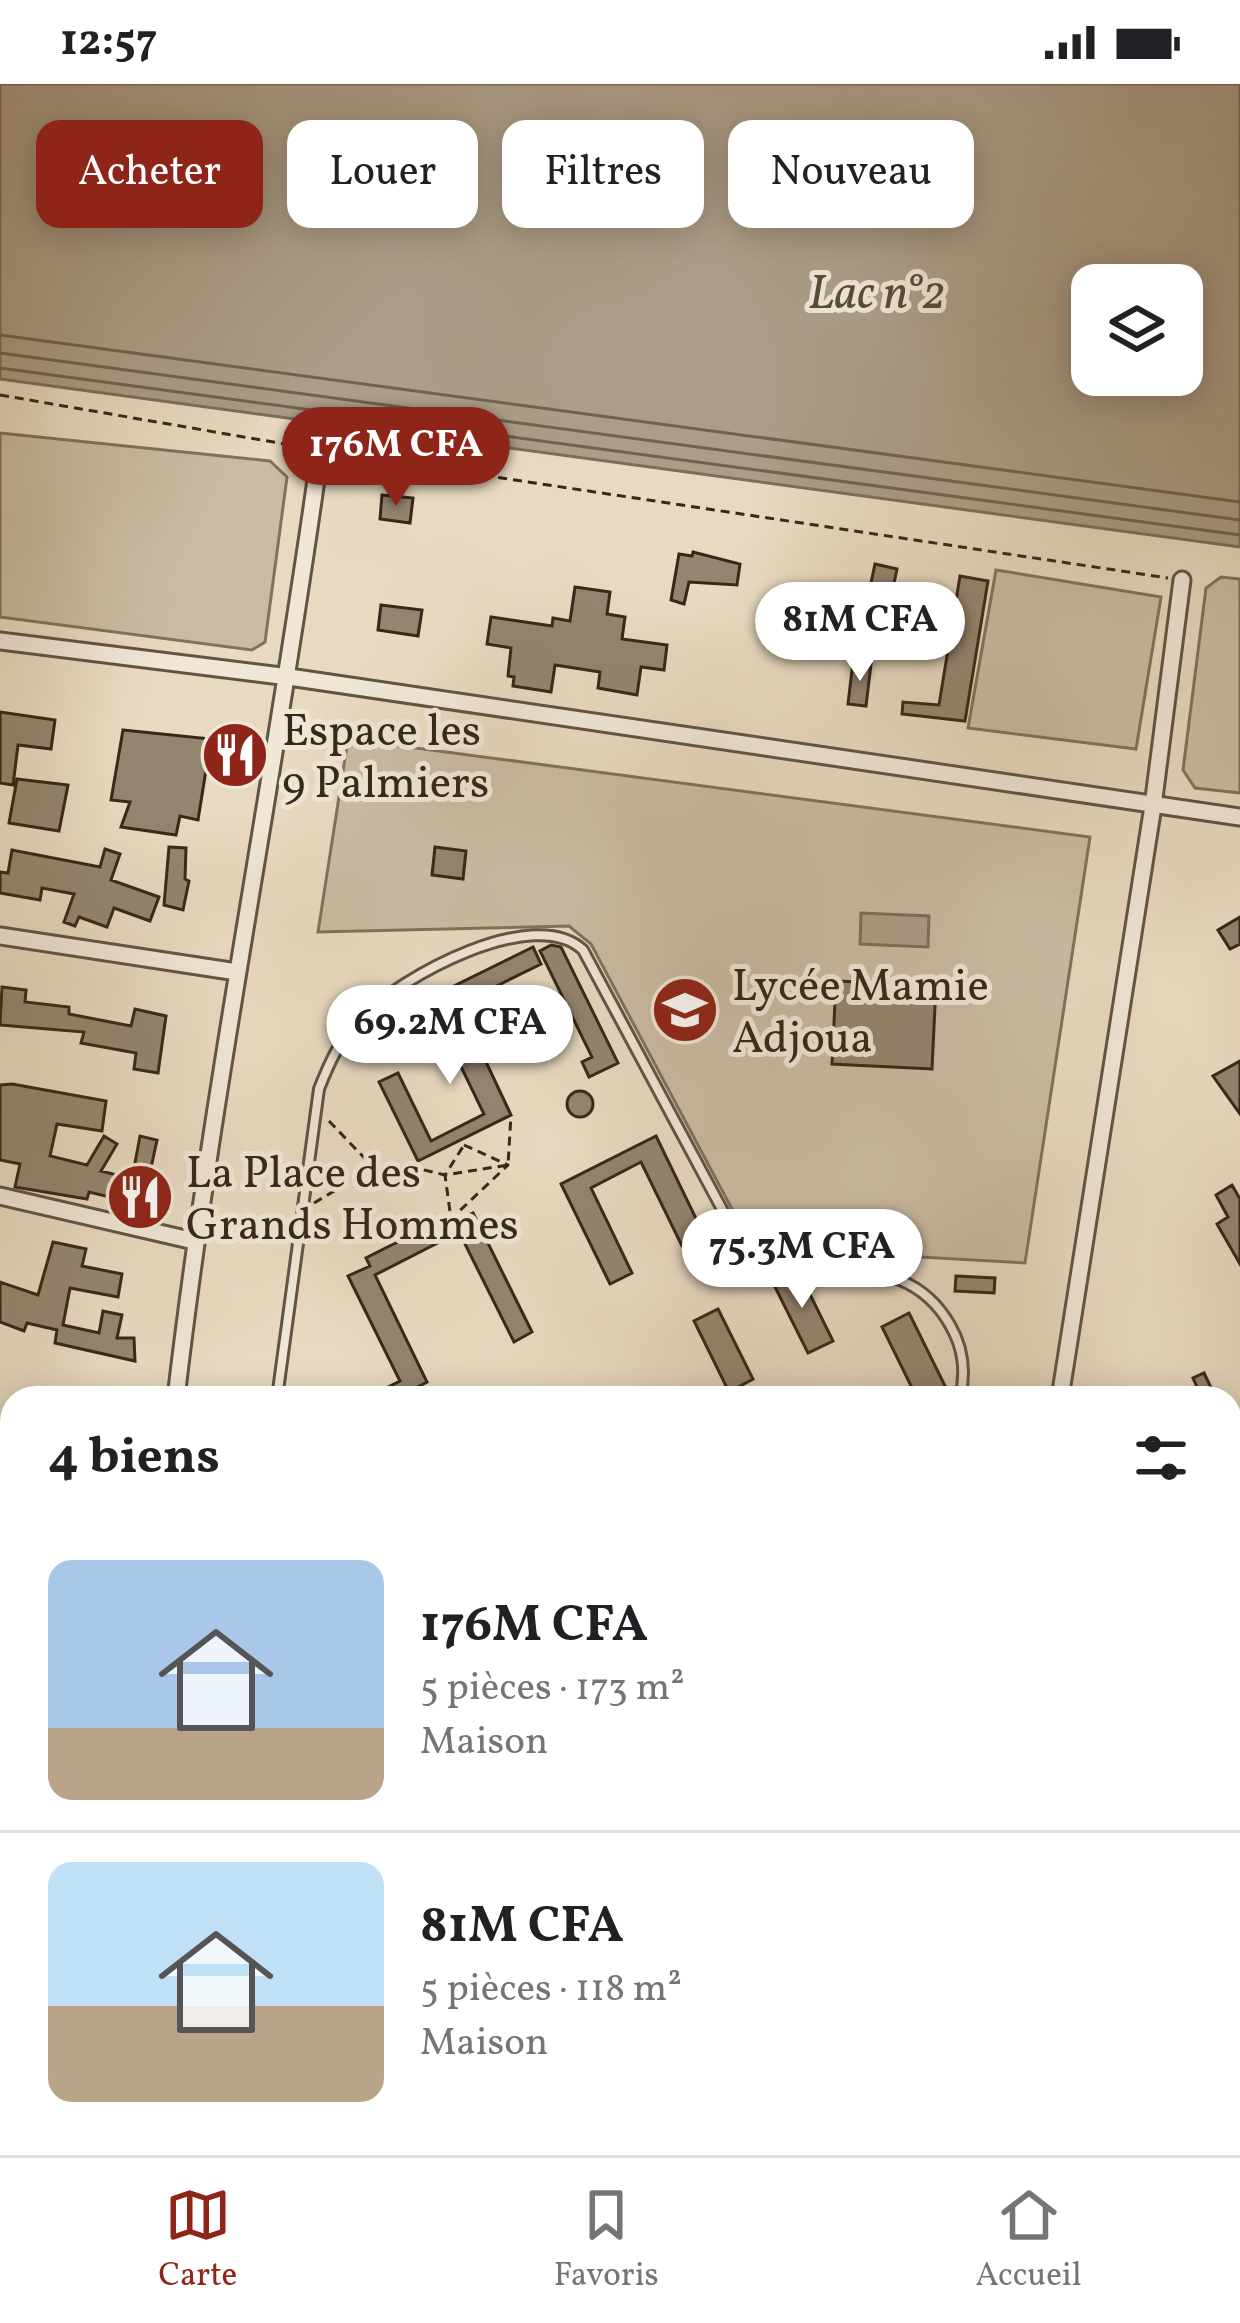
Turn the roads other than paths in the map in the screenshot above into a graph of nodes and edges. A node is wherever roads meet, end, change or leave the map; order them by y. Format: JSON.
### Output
{"nodes":[{"id":1,"x":320,"y":451,"type":"road end"},
{"id":2,"x":1182,"y":580,"type":"road end"},
{"id":3,"x":0,"y":641,"type":"edge"},
{"id":4,"x":289,"y":677,"type":"junction"},
{"id":5,"x":1153,"y":806,"type":"junction"},
{"id":6,"x":1240,"y":817,"type":"edge"},
{"id":7,"x":0,"y":936,"type":"edge"},
{"id":8,"x":237,"y":972,"type":"junction"},
{"id":9,"x":0,"y":1196,"type":"edge"},
{"id":10,"x":194,"y":1241,"type":"junction"},
{"id":11,"x":177,"y":1386,"type":"edge"},
{"id":12,"x":279,"y":1386,"type":"edge"},
{"id":13,"x":963,"y":1386,"type":"edge"},
{"id":14,"x":1062,"y":1386,"type":"edge"}],
"edges":[{"from":1,"to":4,"type":"street"},
{"from":2,"to":5,"type":"street"},
{"from":3,"to":4,"type":"street"},
{"from":4,"to":5,"type":"street"},
{"from":4,"to":8,"type":"street"},
{"from":5,"to":6,"type":"street"},
{"from":5,"to":14,"type":"street"},
{"from":7,"to":8,"type":"street"},
{"from":8,"to":10,"type":"street"},
{"from":9,"to":10,"type":"street"},
{"from":10,"to":11,"type":"street"},
{"from":12,"to":13,"type":"lane"}]}
